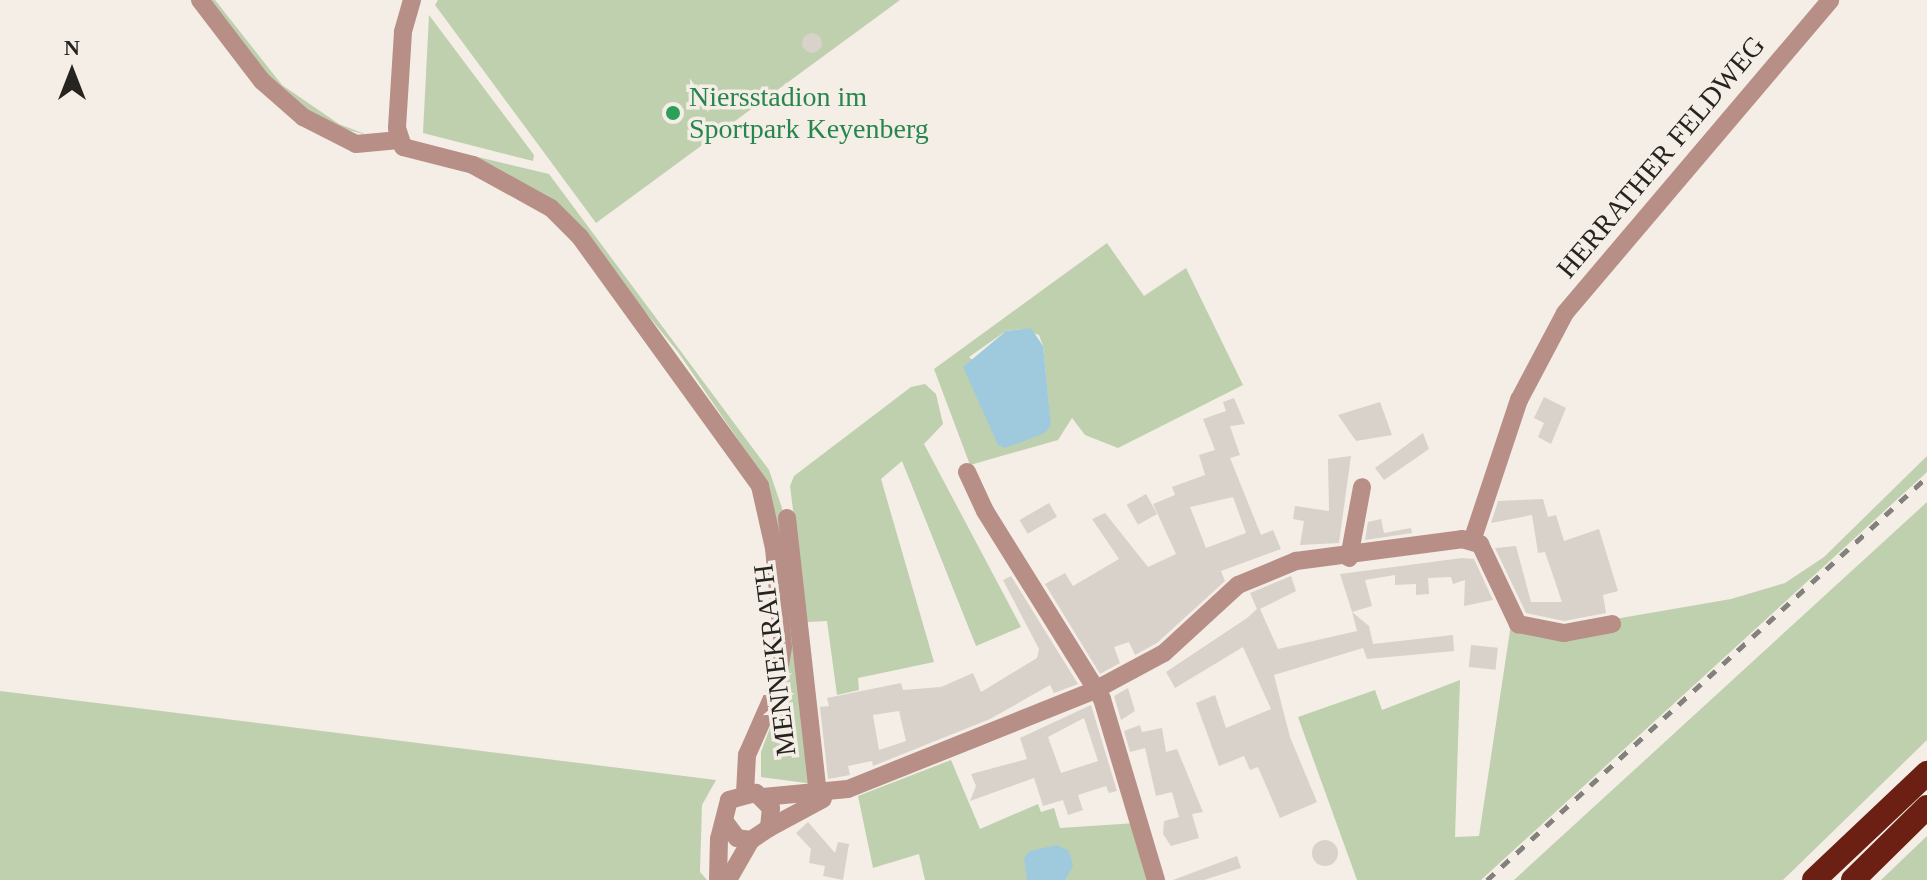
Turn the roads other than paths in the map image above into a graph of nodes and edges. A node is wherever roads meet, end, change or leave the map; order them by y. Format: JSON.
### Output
{"nodes":[{"id":1,"x":200,"y":0,"type":"edge"},
{"id":2,"x":412,"y":0,"type":"edge"},
{"id":3,"x":1830,"y":0,"type":"edge"},
{"id":4,"x":399,"y":140,"type":"junction"},
{"id":5,"x":967,"y":472,"type":"dead end"},
{"id":6,"x":1362,"y":487,"type":"dead end"},
{"id":7,"x":787,"y":518,"type":"dead end"},
{"id":8,"x":1472,"y":541,"type":"junction"},
{"id":9,"x":1349,"y":558,"type":"junction"},
{"id":10,"x":1612,"y":624,"type":"dead end"},
{"id":11,"x":1095,"y":690,"type":"junction"},
{"id":12,"x":1927,"y":773,"type":"edge"},
{"id":13,"x":828,"y":793,"type":"junction"},
{"id":14,"x":754,"y":794,"type":"junction"},
{"id":15,"x":1927,"y":807,"type":"edge"},
{"id":16,"x":724,"y":821,"type":"junction"},
{"id":17,"x":769,"y":828,"type":"junction"},
{"id":18,"x":751,"y":840,"type":"junction"},
{"id":19,"x":718,"y":880,"type":"edge"},
{"id":20,"x":728,"y":880,"type":"edge"},
{"id":21,"x":1156,"y":880,"type":"edge"},
{"id":22,"x":1814,"y":880,"type":"edge"},
{"id":23,"x":1853,"y":880,"type":"edge"}],
"edges":[{"from":1,"to":4,"type":"street"},
{"from":2,"to":4,"type":"street"},
{"from":3,"to":8,"type":"street","name":"HERRATHER FELDWEG"},
{"from":4,"to":14,"type":"street"},
{"from":5,"to":11,"type":"street"},
{"from":6,"to":9,"type":"street"},
{"from":7,"to":13,"type":"street","name":"MENNEKRATH"},
{"from":8,"to":9,"type":"street","name":"MENNEKRATH"},
{"from":8,"to":10,"type":"street"},
{"from":9,"to":11,"type":"street","name":"MENNEKRATH"},
{"from":11,"to":13,"type":"street","name":"MENNEKRATH"},
{"from":11,"to":21,"type":"street"},
{"from":12,"to":22,"type":"highway"},
{"from":13,"to":14,"type":"street","name":"MENNEKRATH"},
{"from":13,"to":17,"type":"street","name":"MENNEKRATH"},
{"from":14,"to":16,"type":"street"},
{"from":14,"to":17,"type":"street"},
{"from":15,"to":23,"type":"highway"},
{"from":16,"to":18,"type":"street"},
{"from":16,"to":19,"type":"street"},
{"from":17,"to":18,"type":"street"},
{"from":18,"to":20,"type":"street"}]}
